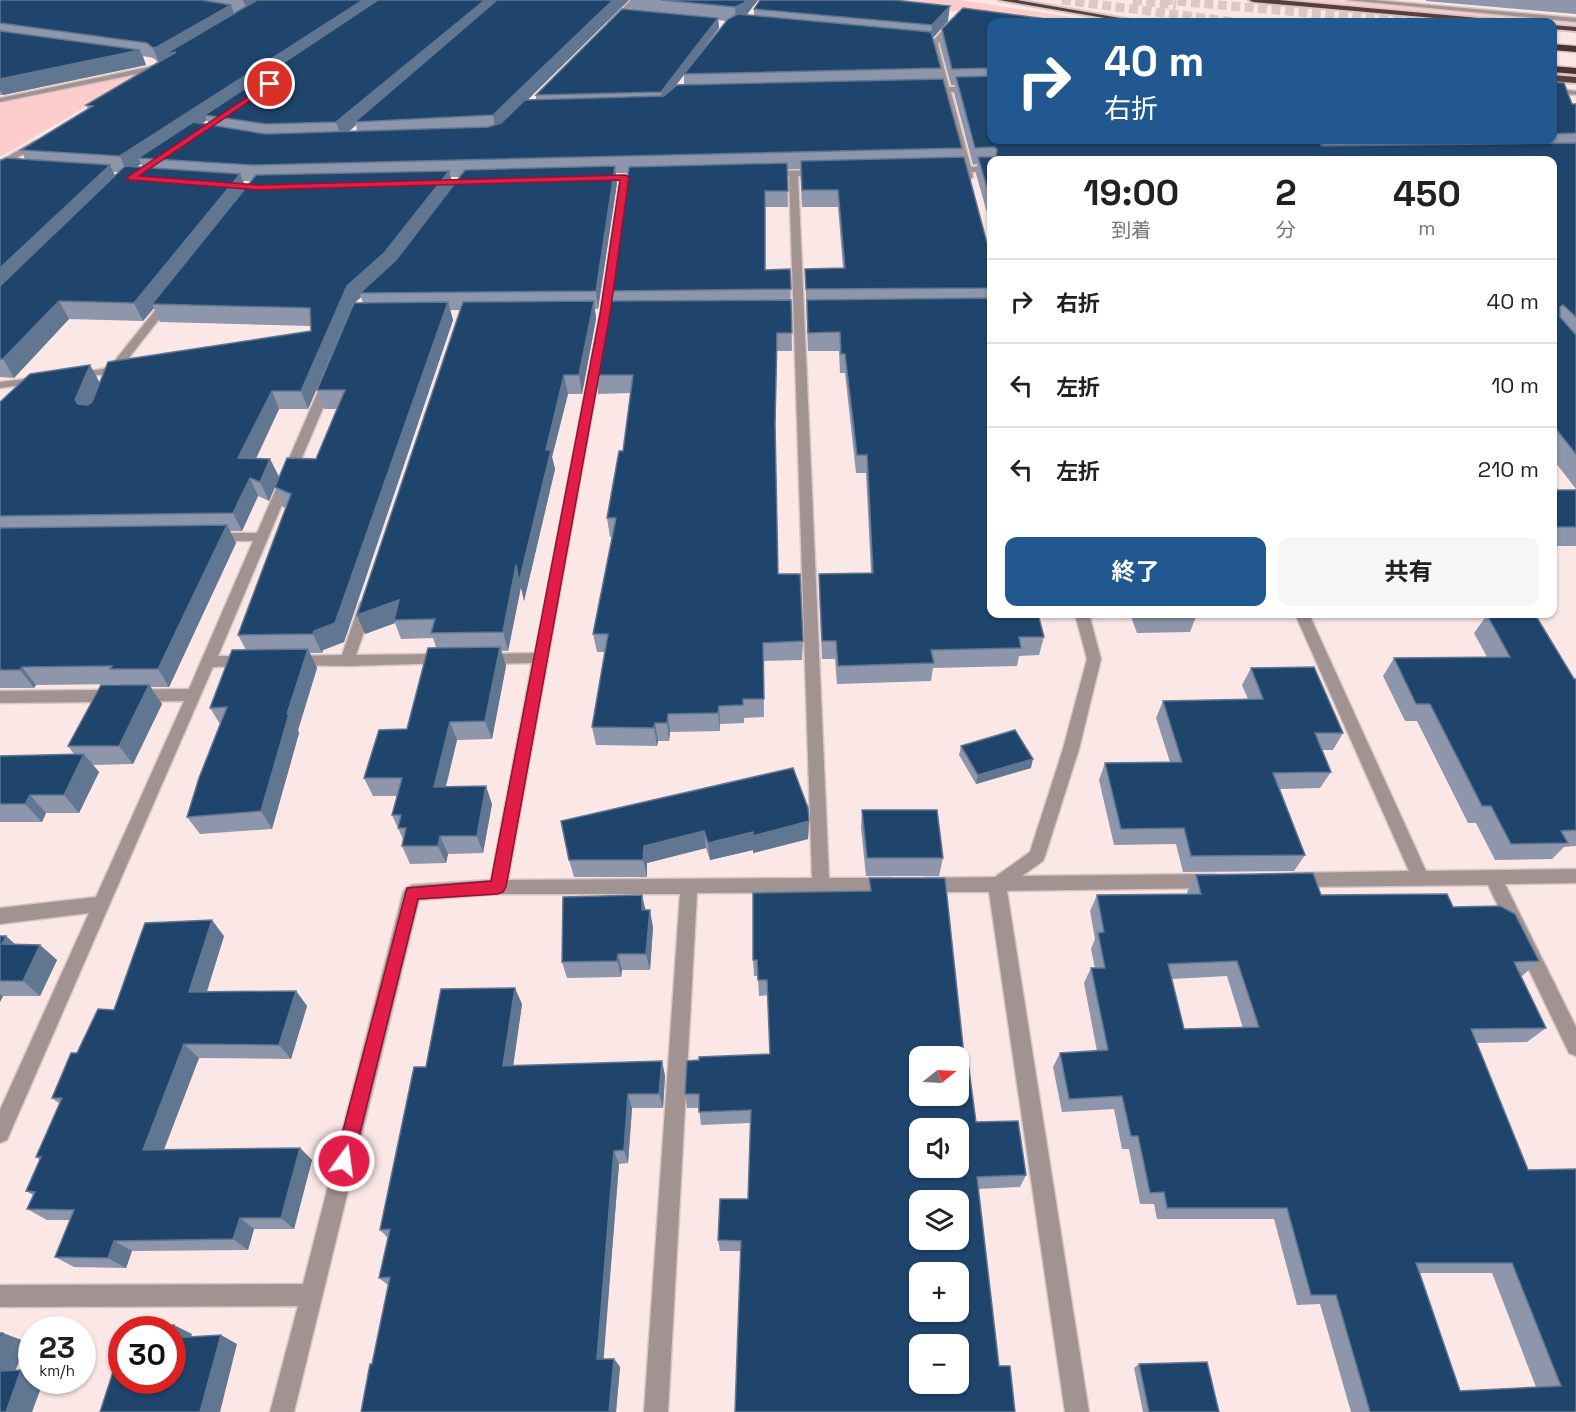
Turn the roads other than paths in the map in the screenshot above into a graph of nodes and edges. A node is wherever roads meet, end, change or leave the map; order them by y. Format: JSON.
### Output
{"nodes":[{"id":1,"x":635,"y":0,"type":"edge"},
{"id":2,"x":1003,"y":0,"type":"edge"},
{"id":3,"x":1253,"y":0,"type":"edge"},
{"id":4,"x":1350,"y":0,"type":"edge"},
{"id":5,"x":951,"y":13,"type":"edge"},
{"id":6,"x":620,"y":15,"type":"junction"},
{"id":7,"x":631,"y":16,"type":"edge"},
{"id":8,"x":1114,"y":18,"type":"edge"},
{"id":9,"x":1456,"y":18,"type":"edge"},
{"id":10,"x":1553,"y":18,"type":"edge"},
{"id":11,"x":1557,"y":18,"type":"edge"},
{"id":12,"x":1576,"y":20,"type":"edge"},
{"id":13,"x":1557,"y":27,"type":"edge"},
{"id":14,"x":1576,"y":29,"type":"edge"},
{"id":15,"x":604,"y":31,"type":"edge"},
{"id":16,"x":1557,"y":37,"type":"edge"},
{"id":17,"x":1576,"y":39,"type":"edge"},
{"id":18,"x":922,"y":43,"type":"edge"},
{"id":19,"x":934,"y":44,"type":"junction"},
{"id":20,"x":1557,"y":47,"type":"edge"},
{"id":21,"x":1576,"y":49,"type":"edge"},
{"id":22,"x":181,"y":58,"type":"edge"},
{"id":23,"x":1557,"y":59,"type":"edge"},
{"id":24,"x":137,"y":60,"type":"edge"},
{"id":25,"x":1576,"y":61,"type":"edge"},
{"id":26,"x":171,"y":64,"type":"junction"},
{"id":27,"x":1557,"y":69,"type":"edge"},
{"id":28,"x":1576,"y":71,"type":"edge"},
{"id":29,"x":151,"y":76,"type":"edge"},
{"id":30,"x":1557,"y":78,"type":"edge"},
{"id":31,"x":1576,"y":80,"type":"edge"},
{"id":32,"x":987,"y":88,"type":"edge"},
{"id":33,"x":946,"y":89,"type":"junction"},
{"id":34,"x":911,"y":90,"type":"edge"},
{"id":35,"x":1557,"y":91,"type":"edge"},
{"id":36,"x":1576,"y":93,"type":"edge"},
{"id":37,"x":0,"y":100,"type":"edge"},
{"id":38,"x":50,"y":136,"type":"edge"},
{"id":39,"x":0,"y":167,"type":"edge"},
{"id":40,"x":967,"y":169,"type":"junction"},
{"id":41,"x":987,"y":169,"type":"edge"},
{"id":42,"x":12,"y":170,"type":"edge"},
{"id":43,"x":933,"y":170,"type":"edge"},
{"id":44,"x":828,"y":172,"type":"edge"},
{"id":45,"x":793,"y":173,"type":"junction"},
{"id":46,"x":760,"y":174,"type":"edge"},
{"id":47,"x":625,"y":177,"type":"junction"},
{"id":48,"x":658,"y":177,"type":"edge"},
{"id":49,"x":590,"y":178,"type":"edge"},
{"id":50,"x":973,"y":192,"type":"edge"},
{"id":51,"x":178,"y":288,"type":"edge"},
{"id":52,"x":334,"y":369,"type":"edge"},
{"id":53,"x":0,"y":385,"type":"edge"},
{"id":54,"x":202,"y":537,"type":"edge"},
{"id":55,"x":261,"y":537,"type":"junction"},
{"id":56,"x":370,"y":594,"type":"edge"},
{"id":57,"x":1083,"y":618,"type":"edge"},
{"id":58,"x":1304,"y":618,"type":"edge"},
{"id":59,"x":541,"y":658,"type":"junction"},
{"id":60,"x":347,"y":661,"type":"junction"},
{"id":61,"x":207,"y":662,"type":"junction"},
{"id":62,"x":194,"y":695,"type":"junction"},
{"id":63,"x":0,"y":697,"type":"edge"},
{"id":64,"x":1576,"y":876,"type":"edge"},
{"id":65,"x":1420,"y":878,"type":"junction"},
{"id":66,"x":1494,"y":879,"type":"junction"},
{"id":67,"x":1229,"y":880,"type":"edge"},
{"id":68,"x":1277,"y":880,"type":"edge"},
{"id":69,"x":821,"y":885,"type":"junction"},
{"id":70,"x":997,"y":885,"type":"junction"},
{"id":71,"x":498,"y":887,"type":"junction"},
{"id":72,"x":689,"y":887,"type":"junction"},
{"id":73,"x":101,"y":904,"type":"junction"},
{"id":74,"x":0,"y":916,"type":"edge"},
{"id":75,"x":1576,"y":1047,"type":"edge"},
{"id":76,"x":0,"y":1133,"type":"edge"},
{"id":77,"x":310,"y":1295,"type":"junction"},
{"id":78,"x":0,"y":1296,"type":"edge"},
{"id":79,"x":282,"y":1412,"type":"edge"},
{"id":80,"x":656,"y":1412,"type":"edge"},
{"id":81,"x":1077,"y":1412,"type":"edge"}],
"edges":[{"from":1,"to":6,"type":"street"},
{"from":2,"to":8,"type":"highway"},
{"from":3,"to":9,"type":"highway"},
{"from":4,"to":10,"type":"street"},
{"from":5,"to":19,"type":"street"},
{"from":6,"to":7,"type":"street"},
{"from":6,"to":15,"type":"street"},
{"from":11,"to":12,"type":"street"},
{"from":13,"to":14,"type":"highway"},
{"from":16,"to":17,"type":"highway"},
{"from":18,"to":19,"type":"street"},
{"from":19,"to":33,"type":"street"},
{"from":20,"to":21,"type":"highway"},
{"from":22,"to":26,"type":"street"},
{"from":23,"to":25,"type":"highway"},
{"from":24,"to":26,"type":"street"},
{"from":26,"to":29,"type":"street"},
{"from":26,"to":37,"type":"street"},
{"from":27,"to":28,"type":"highway"},
{"from":30,"to":31,"type":"highway"},
{"from":32,"to":33,"type":"street"},
{"from":33,"to":34,"type":"street"},
{"from":33,"to":40,"type":"street"},
{"from":35,"to":36,"type":"street"},
{"from":38,"to":39,"type":"street"},
{"from":39,"to":42,"type":"street"},
{"from":40,"to":41,"type":"street"},
{"from":40,"to":43,"type":"street"},
{"from":40,"to":50,"type":"street"},
{"from":44,"to":45,"type":"street"},
{"from":45,"to":46,"type":"street"},
{"from":45,"to":69,"type":"street"},
{"from":47,"to":48,"type":"street"},
{"from":47,"to":49,"type":"street"},
{"from":47,"to":59,"type":"street"},
{"from":51,"to":53,"type":"street"},
{"from":52,"to":55,"type":"street"},
{"from":54,"to":55,"type":"street"},
{"from":55,"to":61,"type":"street"},
{"from":56,"to":60,"type":"street"},
{"from":57,"to":70,"type":"street"},
{"from":58,"to":65,"type":"street"},
{"from":59,"to":60,"type":"street"},
{"from":59,"to":71,"type":"street"},
{"from":60,"to":61,"type":"street"},
{"from":61,"to":62,"type":"street"},
{"from":62,"to":63,"type":"street"},
{"from":62,"to":73,"type":"street"},
{"from":64,"to":66,"type":"street"},
{"from":65,"to":66,"type":"street"},
{"from":65,"to":68,"type":"street"},
{"from":66,"to":75,"type":"street"},
{"from":67,"to":70,"type":"street"},
{"from":69,"to":70,"type":"street"},
{"from":69,"to":72,"type":"street"},
{"from":70,"to":81,"type":"street"},
{"from":71,"to":72,"type":"street"},
{"from":71,"to":77,"type":"street"},
{"from":72,"to":80,"type":"street"},
{"from":73,"to":74,"type":"street"},
{"from":73,"to":76,"type":"street"},
{"from":77,"to":78,"type":"street"},
{"from":77,"to":79,"type":"street"}]}
